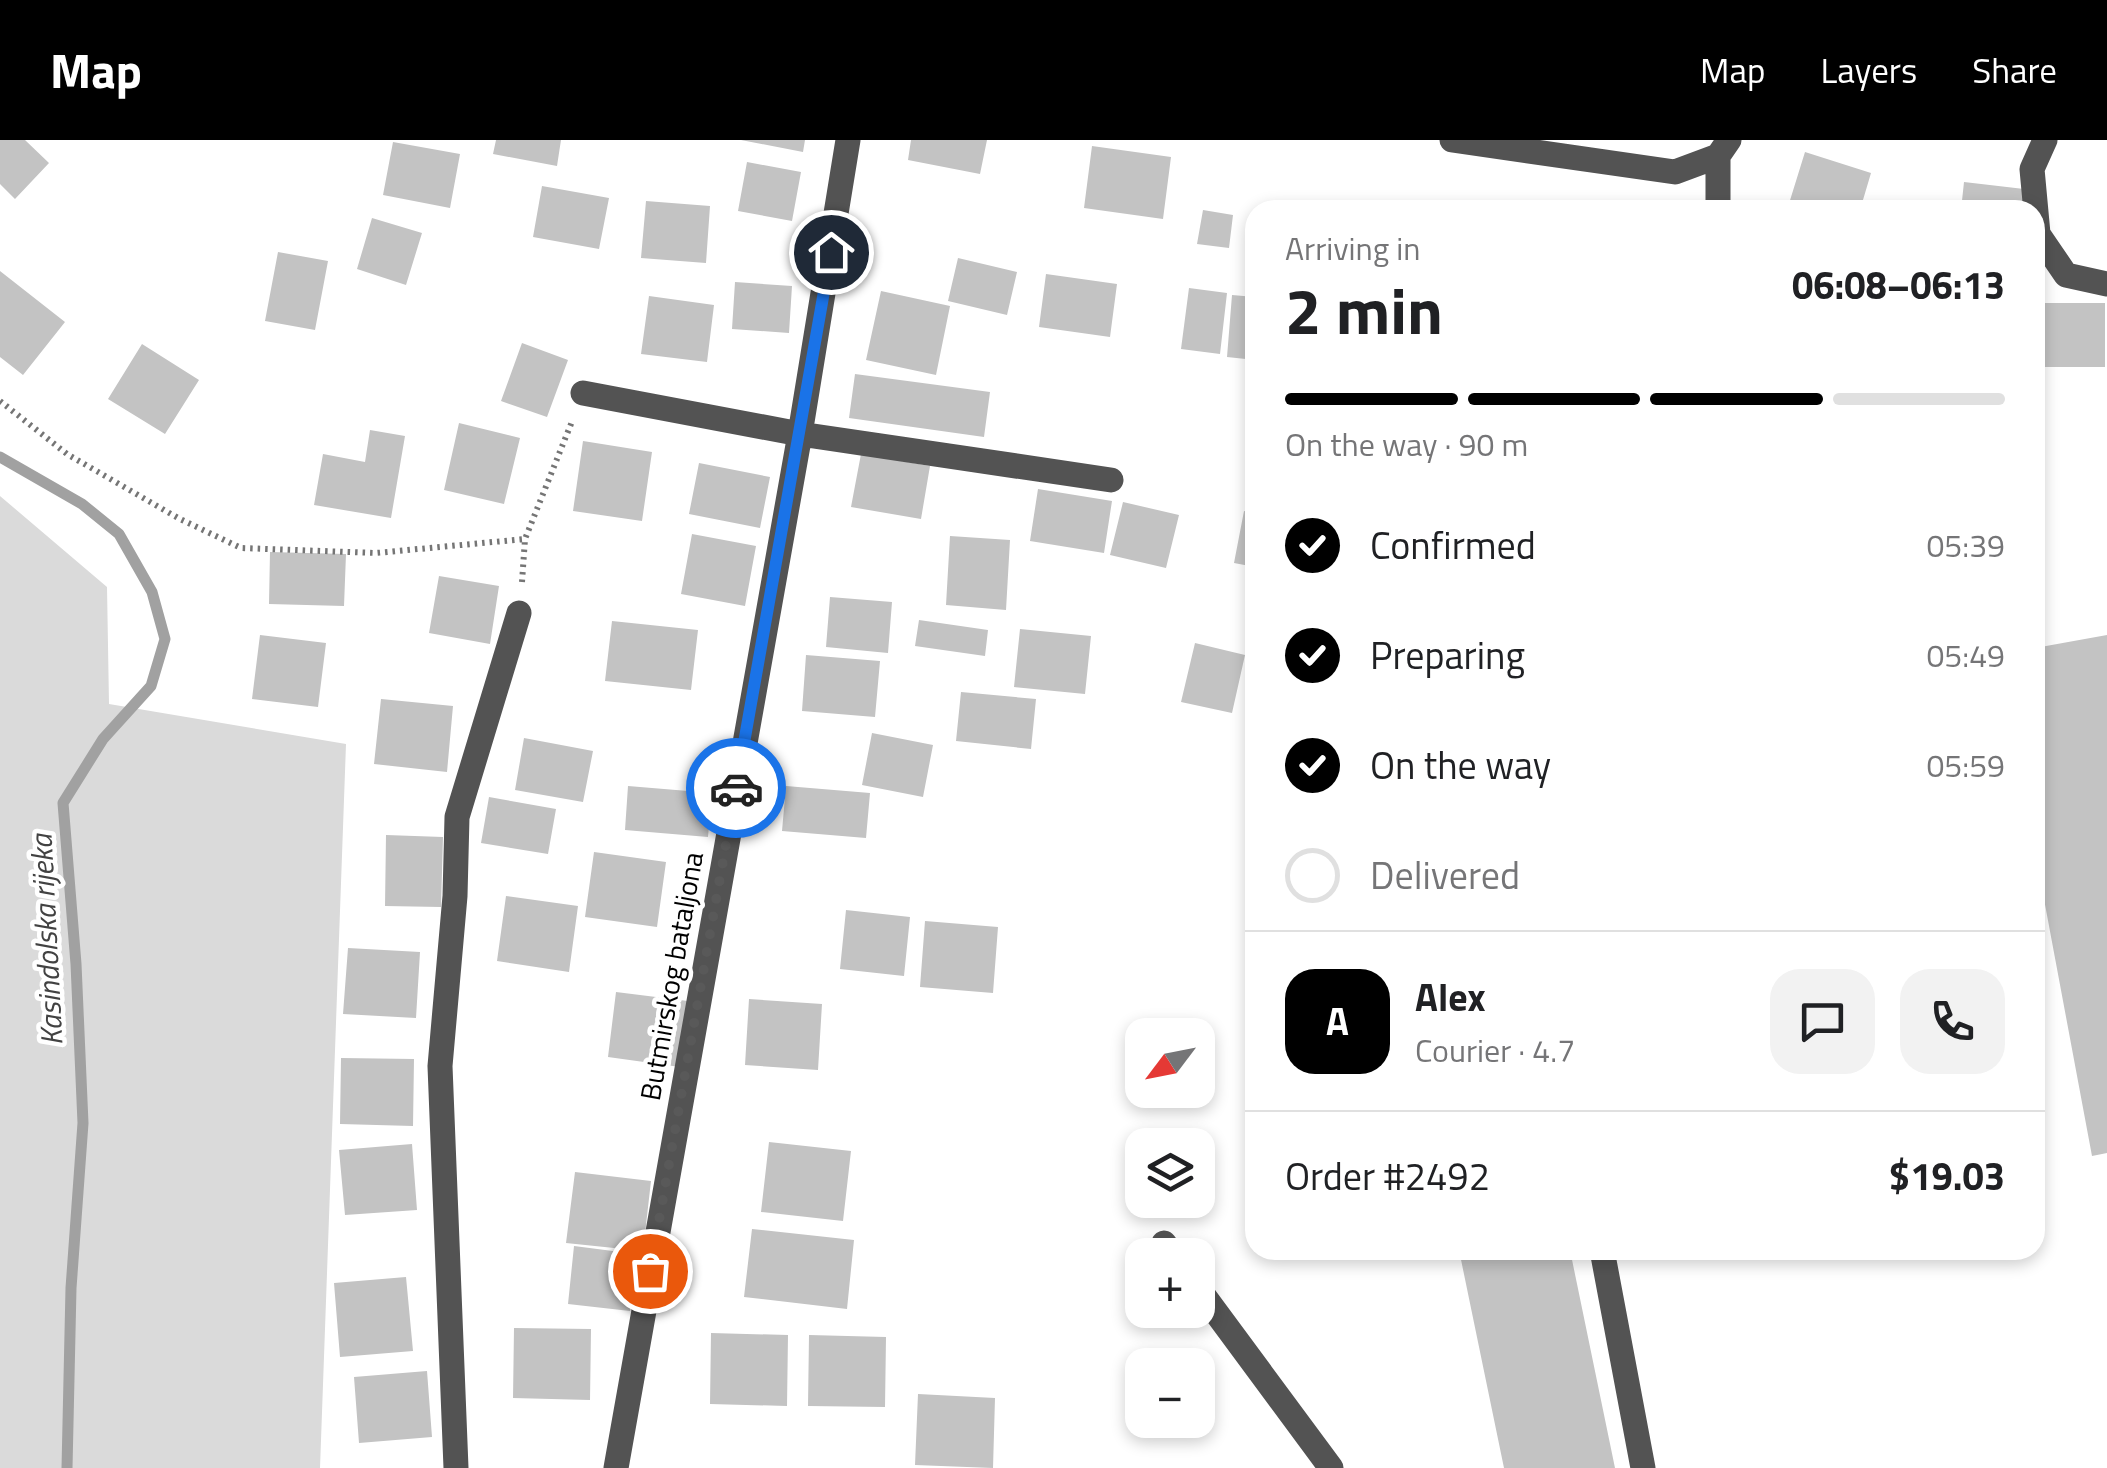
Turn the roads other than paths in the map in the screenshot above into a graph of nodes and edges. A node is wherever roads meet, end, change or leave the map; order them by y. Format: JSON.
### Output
{"nodes":[{"id":1,"x":848,"y":140,"type":"edge"},
{"id":2,"x":1452,"y":140,"type":"edge"},
{"id":3,"x":2045,"y":140,"type":"edge"},
{"id":4,"x":1724,"y":148,"type":"edge"},
{"id":5,"x":1719,"y":200,"type":"edge"},
{"id":6,"x":2035,"y":200,"type":"edge"},
{"id":7,"x":2045,"y":244,"type":"edge"},
{"id":8,"x":2107,"y":284,"type":"edge"},
{"id":9,"x":584,"y":393,"type":"road end"},
{"id":10,"x":800,"y":434,"type":"junction"},
{"id":11,"x":1112,"y":480,"type":"dead end"},
{"id":12,"x":519,"y":614,"type":"road end"},
{"id":13,"x":1604,"y":1260,"type":"edge"},
{"id":14,"x":1215,"y":1311,"type":"edge"},
{"id":15,"x":456,"y":1468,"type":"edge"},
{"id":16,"x":616,"y":1468,"type":"edge"},
{"id":17,"x":1331,"y":1468,"type":"edge"},
{"id":18,"x":1642,"y":1468,"type":"edge"}],
"edges":[{"from":1,"to":10,"type":"street","name":"Butmirskog bataljona"},
{"from":2,"to":4,"type":"street"},
{"from":3,"to":6,"type":"street"},
{"from":4,"to":5,"type":"street"},
{"from":7,"to":8,"type":"street"},
{"from":9,"to":10,"type":"street"},
{"from":10,"to":11,"type":"street"},
{"from":10,"to":16,"type":"street","name":"Butmirskog bataljona"},
{"from":12,"to":15,"type":"street"},
{"from":13,"to":18,"type":"street"},
{"from":14,"to":17,"type":"street"}]}
